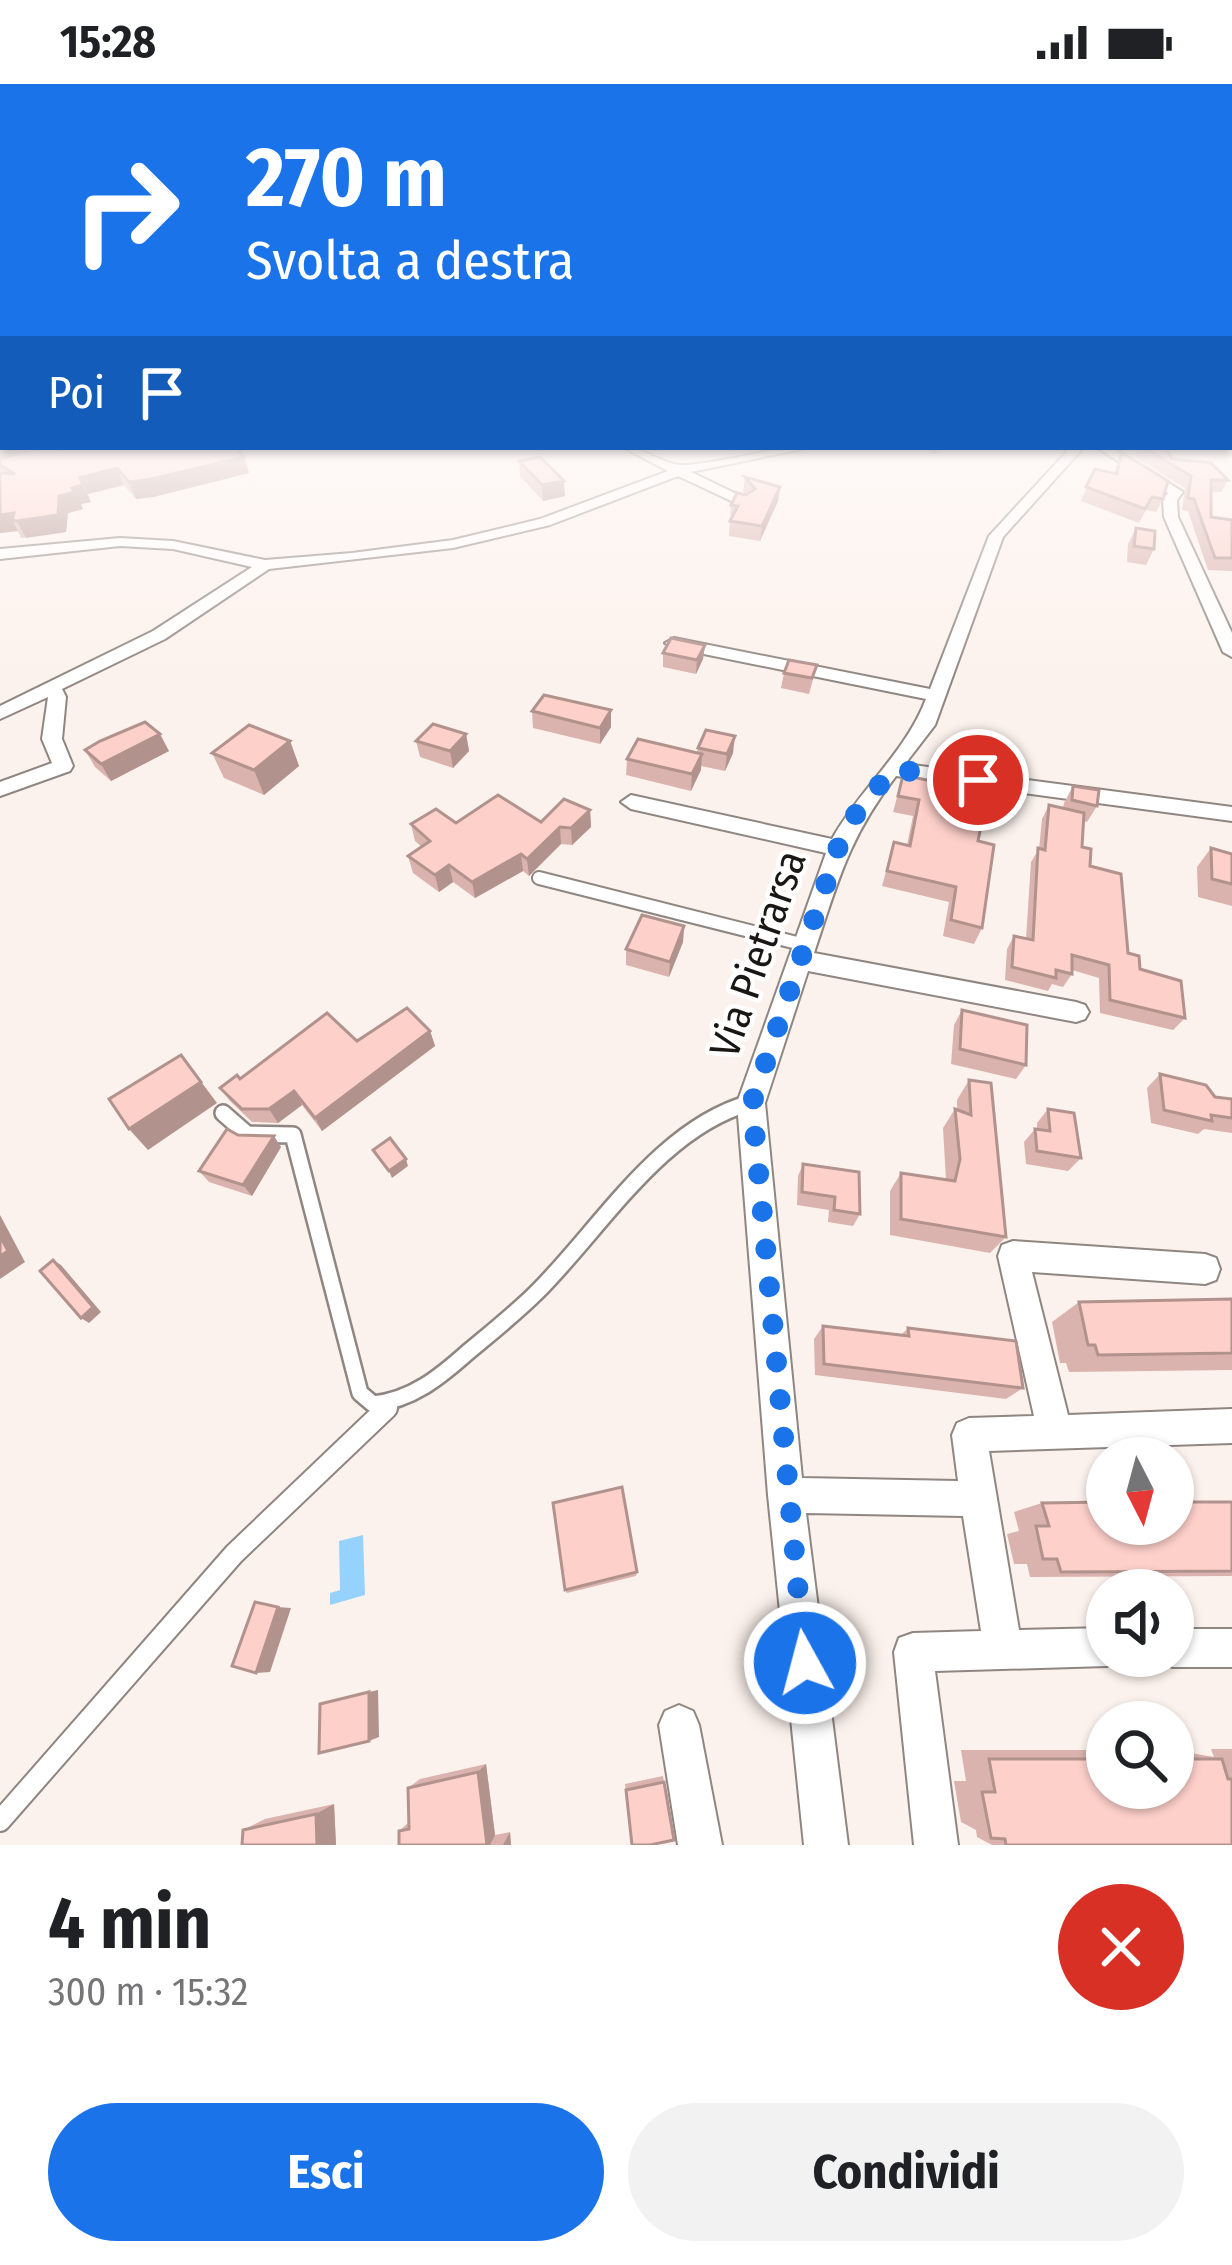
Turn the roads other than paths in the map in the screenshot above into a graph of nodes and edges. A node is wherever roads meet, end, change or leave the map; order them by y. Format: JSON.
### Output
{"nodes":[{"id":1,"x":558,"y":516,"type":"edge"},
{"id":2,"x":1014,"y":516,"type":"edge"},
{"id":3,"x":1171,"y":516,"type":"edge"},
{"id":4,"x":0,"y":554,"type":"edge"},
{"id":5,"x":265,"y":565,"type":"junction"},
{"id":6,"x":673,"y":643,"type":"edge"},
{"id":7,"x":1232,"y":652,"type":"edge"},
{"id":8,"x":52,"y":687,"type":"junction"},
{"id":9,"x":936,"y":696,"type":"junction"},
{"id":10,"x":0,"y":713,"type":"edge"},
{"id":11,"x":893,"y":769,"type":"junction"},
{"id":12,"x":0,"y":789,"type":"edge"},
{"id":13,"x":631,"y":802,"type":"dead end"},
{"id":14,"x":1232,"y":814,"type":"edge"},
{"id":15,"x":838,"y":848,"type":"junction"},
{"id":16,"x":539,"y":878,"type":"dead end"},
{"id":17,"x":803,"y":952,"type":"junction"},
{"id":18,"x":1076,"y":1012,"type":"dead end"},
{"id":19,"x":752,"y":1103,"type":"junction"},
{"id":20,"x":224,"y":1113,"type":"dead end"},
{"id":21,"x":1205,"y":1269,"type":"dead end"},
{"id":22,"x":391,"y":1404,"type":"junction"},
{"id":23,"x":1232,"y":1426,"type":"edge"},
{"id":24,"x":1055,"y":1432,"type":"junction"},
{"id":25,"x":786,"y":1495,"type":"junction"},
{"id":26,"x":978,"y":1499,"type":"junction"},
{"id":27,"x":1003,"y":1647,"type":"junction"},
{"id":28,"x":1086,"y":1648,"type":"edge"},
{"id":29,"x":1194,"y":1648,"type":"edge"},
{"id":30,"x":1232,"y":1648,"type":"edge"},
{"id":31,"x":680,"y":1725,"type":"dead end"},
{"id":32,"x":0,"y":1821,"type":"edge"},
{"id":33,"x":700,"y":1845,"type":"edge"},
{"id":34,"x":826,"y":1845,"type":"edge"},
{"id":35,"x":936,"y":1845,"type":"edge"}],
"edges":[{"from":1,"to":5,"type":"street"},
{"from":2,"to":9,"type":"street","name":"Via Pietrarsa"},
{"from":3,"to":7,"type":"street"},
{"from":4,"to":5,"type":"street"},
{"from":5,"to":8,"type":"street"},
{"from":6,"to":9,"type":"street"},
{"from":8,"to":10,"type":"street"},
{"from":8,"to":12,"type":"street"},
{"from":9,"to":11,"type":"street","name":"Via Pietrarsa"},
{"from":11,"to":14,"type":"street"},
{"from":11,"to":15,"type":"street","name":"Via Pietrarsa"},
{"from":13,"to":15,"type":"street"},
{"from":15,"to":17,"type":"street","name":"Via Pietrarsa"},
{"from":16,"to":17,"type":"lane"},
{"from":17,"to":18,"type":"street"},
{"from":17,"to":19,"type":"street","name":"Via Pietrarsa"},
{"from":19,"to":22,"type":"lane"},
{"from":19,"to":25,"type":"street","name":"Via Pietrarsa"},
{"from":20,"to":22,"type":"lane"},
{"from":21,"to":24,"type":"street"},
{"from":22,"to":32,"type":"lane"},
{"from":23,"to":24,"type":"street"},
{"from":24,"to":26,"type":"street"},
{"from":25,"to":26,"type":"street"},
{"from":25,"to":34,"type":"street","name":"Via Pietrarsa"},
{"from":26,"to":27,"type":"street"},
{"from":27,"to":28,"type":"street"},
{"from":27,"to":35,"type":"street"},
{"from":29,"to":30,"type":"street"},
{"from":31,"to":33,"type":"street"}]}
